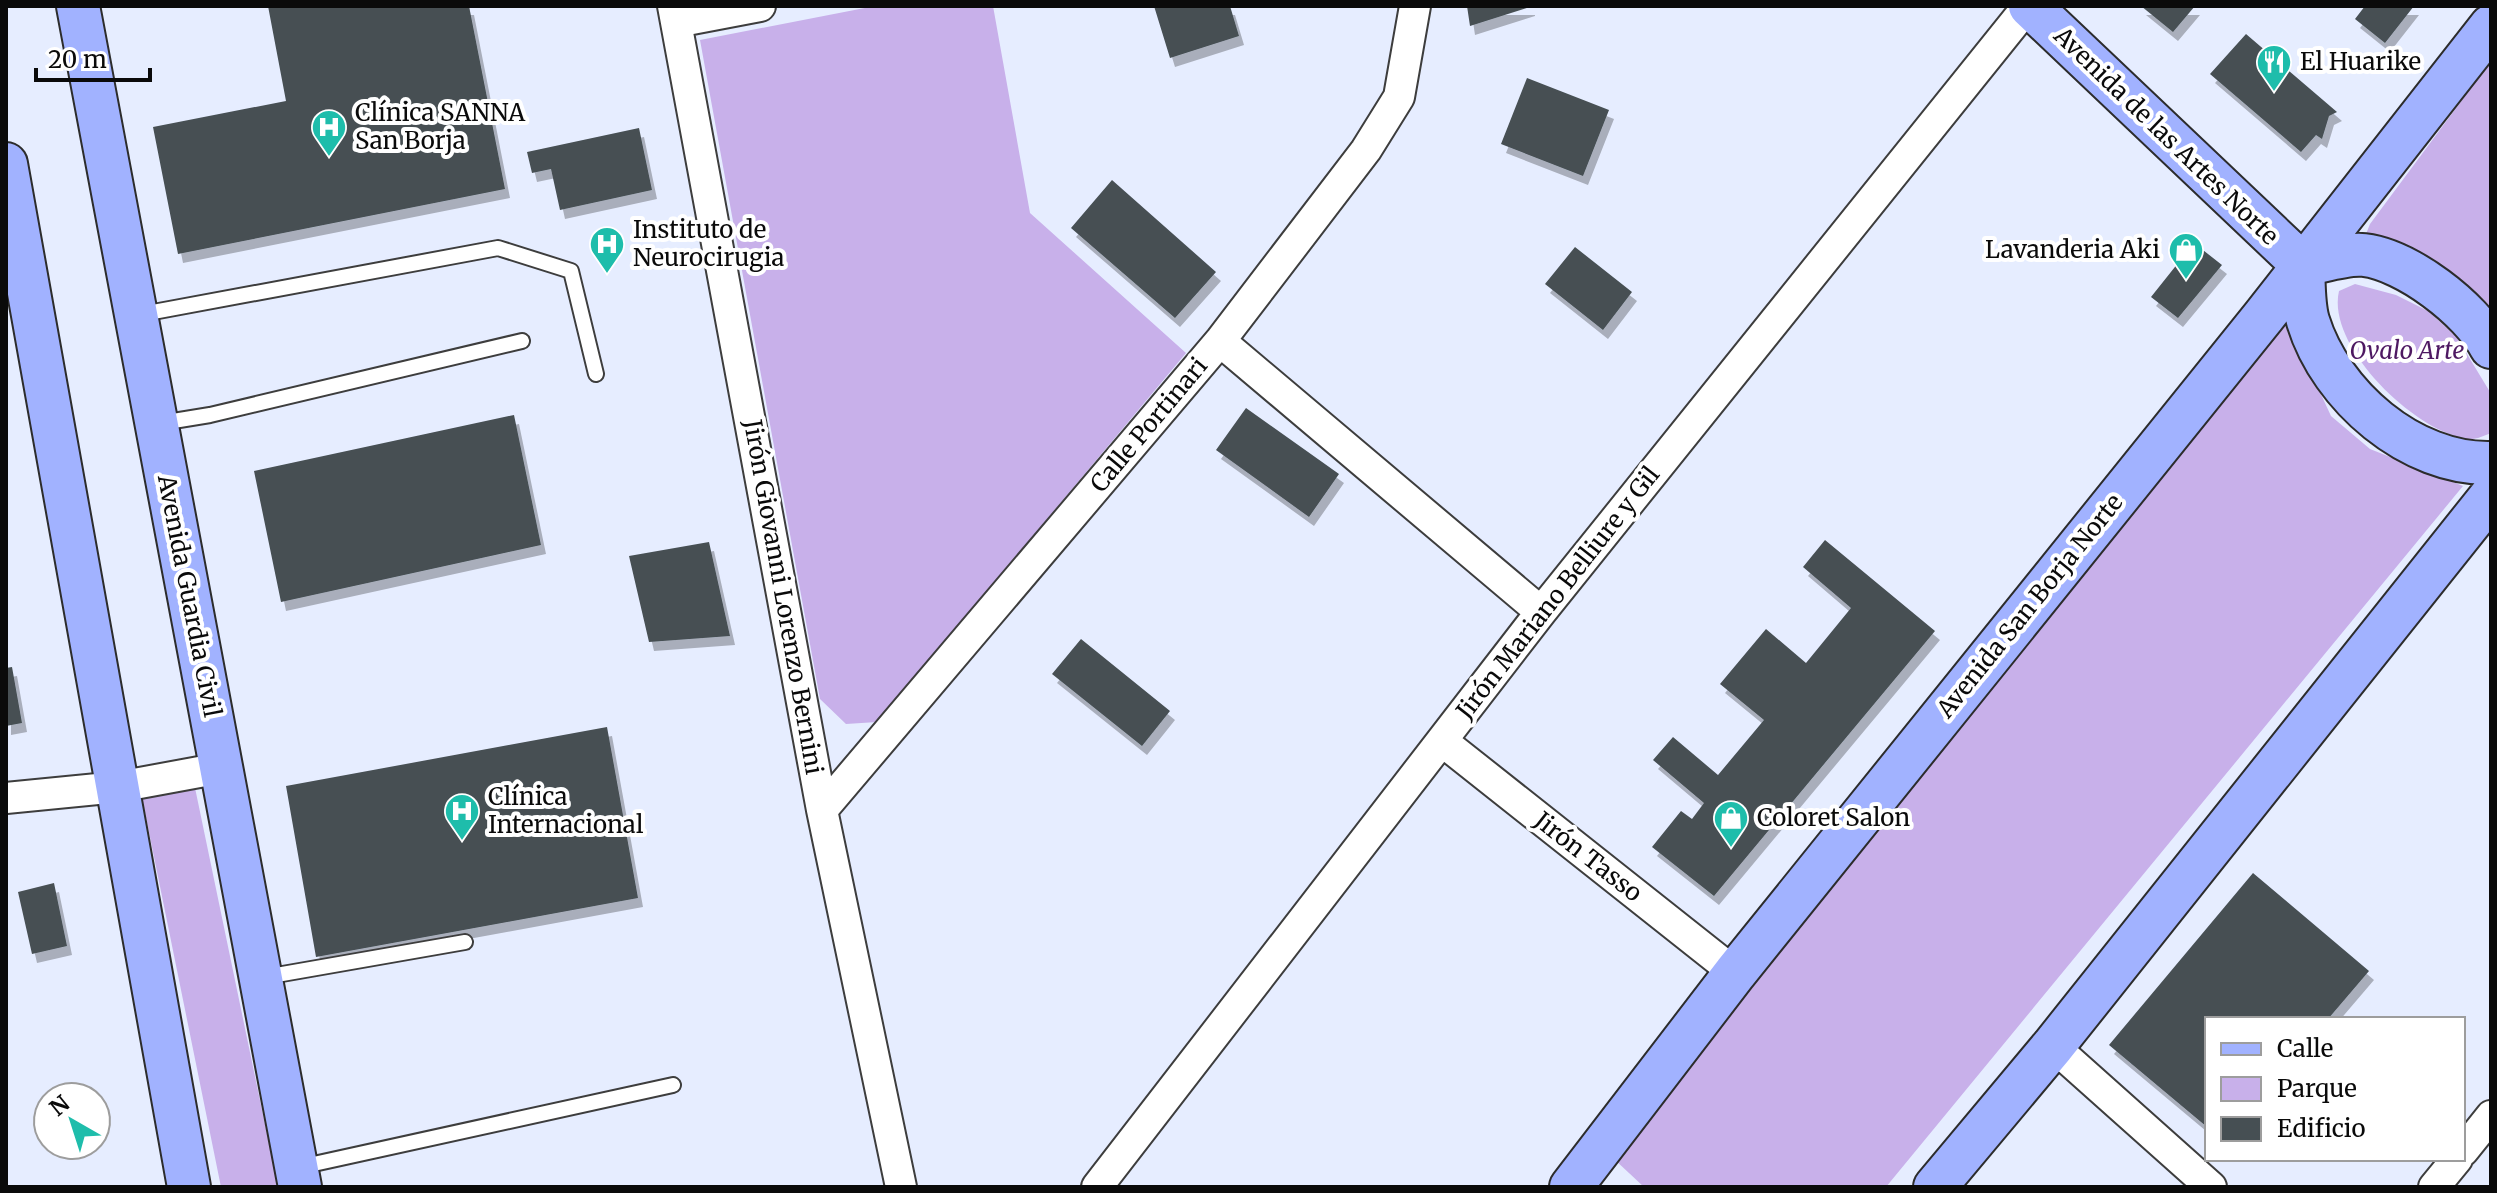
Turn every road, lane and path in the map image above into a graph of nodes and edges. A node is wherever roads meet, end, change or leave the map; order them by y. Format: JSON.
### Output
{"nodes":[{"id":1,"x":78,"y":6,"type":"edge"},
{"id":2,"x":760,"y":6,"type":"edge"},
{"id":3,"x":1415,"y":6,"type":"edge"},
{"id":4,"x":2029,"y":6,"type":"edge"},
{"id":5,"x":675,"y":14,"type":"edge"},
{"id":6,"x":2491,"y":26,"type":"edge"},
{"id":7,"x":7,"y":170,"type":"edge"},
{"id":8,"x":2303,"y":265,"type":"junction"},
{"id":9,"x":137,"y":315,"type":"junction"},
{"id":10,"x":522,"y":341,"type":"dead end"},
{"id":11,"x":1220,"y":341,"type":"junction"},
{"id":12,"x":2491,"y":347,"type":"edge"},
{"id":13,"x":596,"y":374,"type":"dead end"},
{"id":14,"x":156,"y":424,"type":"junction"},
{"id":15,"x":2491,"y":463,"type":"edge"},
{"id":16,"x":2491,"y":496,"type":"edge"},
{"id":17,"x":1541,"y":612,"type":"junction"},
{"id":18,"x":1442,"y":741,"type":"junction"},
{"id":19,"x":221,"y":768,"type":"junction"},
{"id":20,"x":118,"y":787,"type":"junction"},
{"id":21,"x":6,"y":798,"type":"edge"},
{"id":22,"x":822,"y":810,"type":"junction"},
{"id":23,"x":465,"y":942,"type":"dead end"},
{"id":24,"x":1735,"y":973,"type":"junction"},
{"id":25,"x":260,"y":978,"type":"junction"},
{"id":26,"x":2053,"y":1046,"type":"junction"},
{"id":27,"x":673,"y":1085,"type":"dead end"},
{"id":28,"x":2491,"y":1116,"type":"edge"},
{"id":29,"x":2465,"y":1148,"type":"edge"},
{"id":30,"x":2455,"y":1161,"type":"edge"},
{"id":31,"x":298,"y":1177,"type":"edge"},
{"id":32,"x":189,"y":1187,"type":"edge"},
{"id":33,"x":901,"y":1187,"type":"edge"},
{"id":34,"x":1097,"y":1187,"type":"edge"},
{"id":35,"x":1571,"y":1187,"type":"edge"},
{"id":36,"x":1935,"y":1187,"type":"edge"},
{"id":37,"x":2211,"y":1187,"type":"edge"},
{"id":38,"x":2434,"y":1187,"type":"edge"}],
"edges":[{"from":1,"to":9,"type":"main road","name":"Avenida Guardia Civil"},
{"from":2,"to":5,"type":"street"},
{"from":3,"to":11,"type":"street","name":"Calle Portinari"},
{"from":4,"to":8,"type":"main road","name":"Avenida de las Artes Norte"},
{"from":4,"to":17,"type":"street","name":"Jirón Mariano Belliure y Gil"},
{"from":5,"to":22,"type":"street","name":"Jirón Giovanni Lorenzo Bernini"},
{"from":6,"to":8,"type":"main road","name":"Avenida San Borja Norte"},
{"from":7,"to":20,"type":"main road"},
{"from":8,"to":12,"type":"main road"},
{"from":8,"to":15,"type":"main road"},
{"from":8,"to":24,"type":"main road","name":"Avenida San Borja Norte"},
{"from":9,"to":13,"type":"lane"},
{"from":9,"to":14,"type":"main road","name":"Avenida Guardia Civil"},
{"from":10,"to":14,"type":"lane"},
{"from":11,"to":17,"type":"street"},
{"from":11,"to":22,"type":"street","name":"Calle Portinari"},
{"from":14,"to":19,"type":"main road","name":"Avenida Guardia Civil"},
{"from":16,"to":26,"type":"main road"},
{"from":17,"to":18,"type":"street","name":"Jirón Mariano Belliure y Gil"},
{"from":18,"to":24,"type":"street","name":"Jirón Tasso"},
{"from":18,"to":34,"type":"street","name":"Jirón Mariano Belliure y Gil"},
{"from":19,"to":20,"type":"street"},
{"from":19,"to":25,"type":"main road","name":"Avenida Guardia Civil"},
{"from":20,"to":21,"type":"street"},
{"from":20,"to":32,"type":"main road"},
{"from":22,"to":33,"type":"street","name":"Jirón Giovanni Lorenzo Bernini"},
{"from":23,"to":25,"type":"lane"},
{"from":24,"to":35,"type":"main road","name":"Avenida San Borja Norte"},
{"from":25,"to":31,"type":"main road","name":"Avenida Guardia Civil"},
{"from":26,"to":36,"type":"main road"},
{"from":26,"to":37,"type":"street"},
{"from":27,"to":31,"type":"lane"},
{"from":28,"to":29,"type":"street"},
{"from":30,"to":38,"type":"street"}]}
